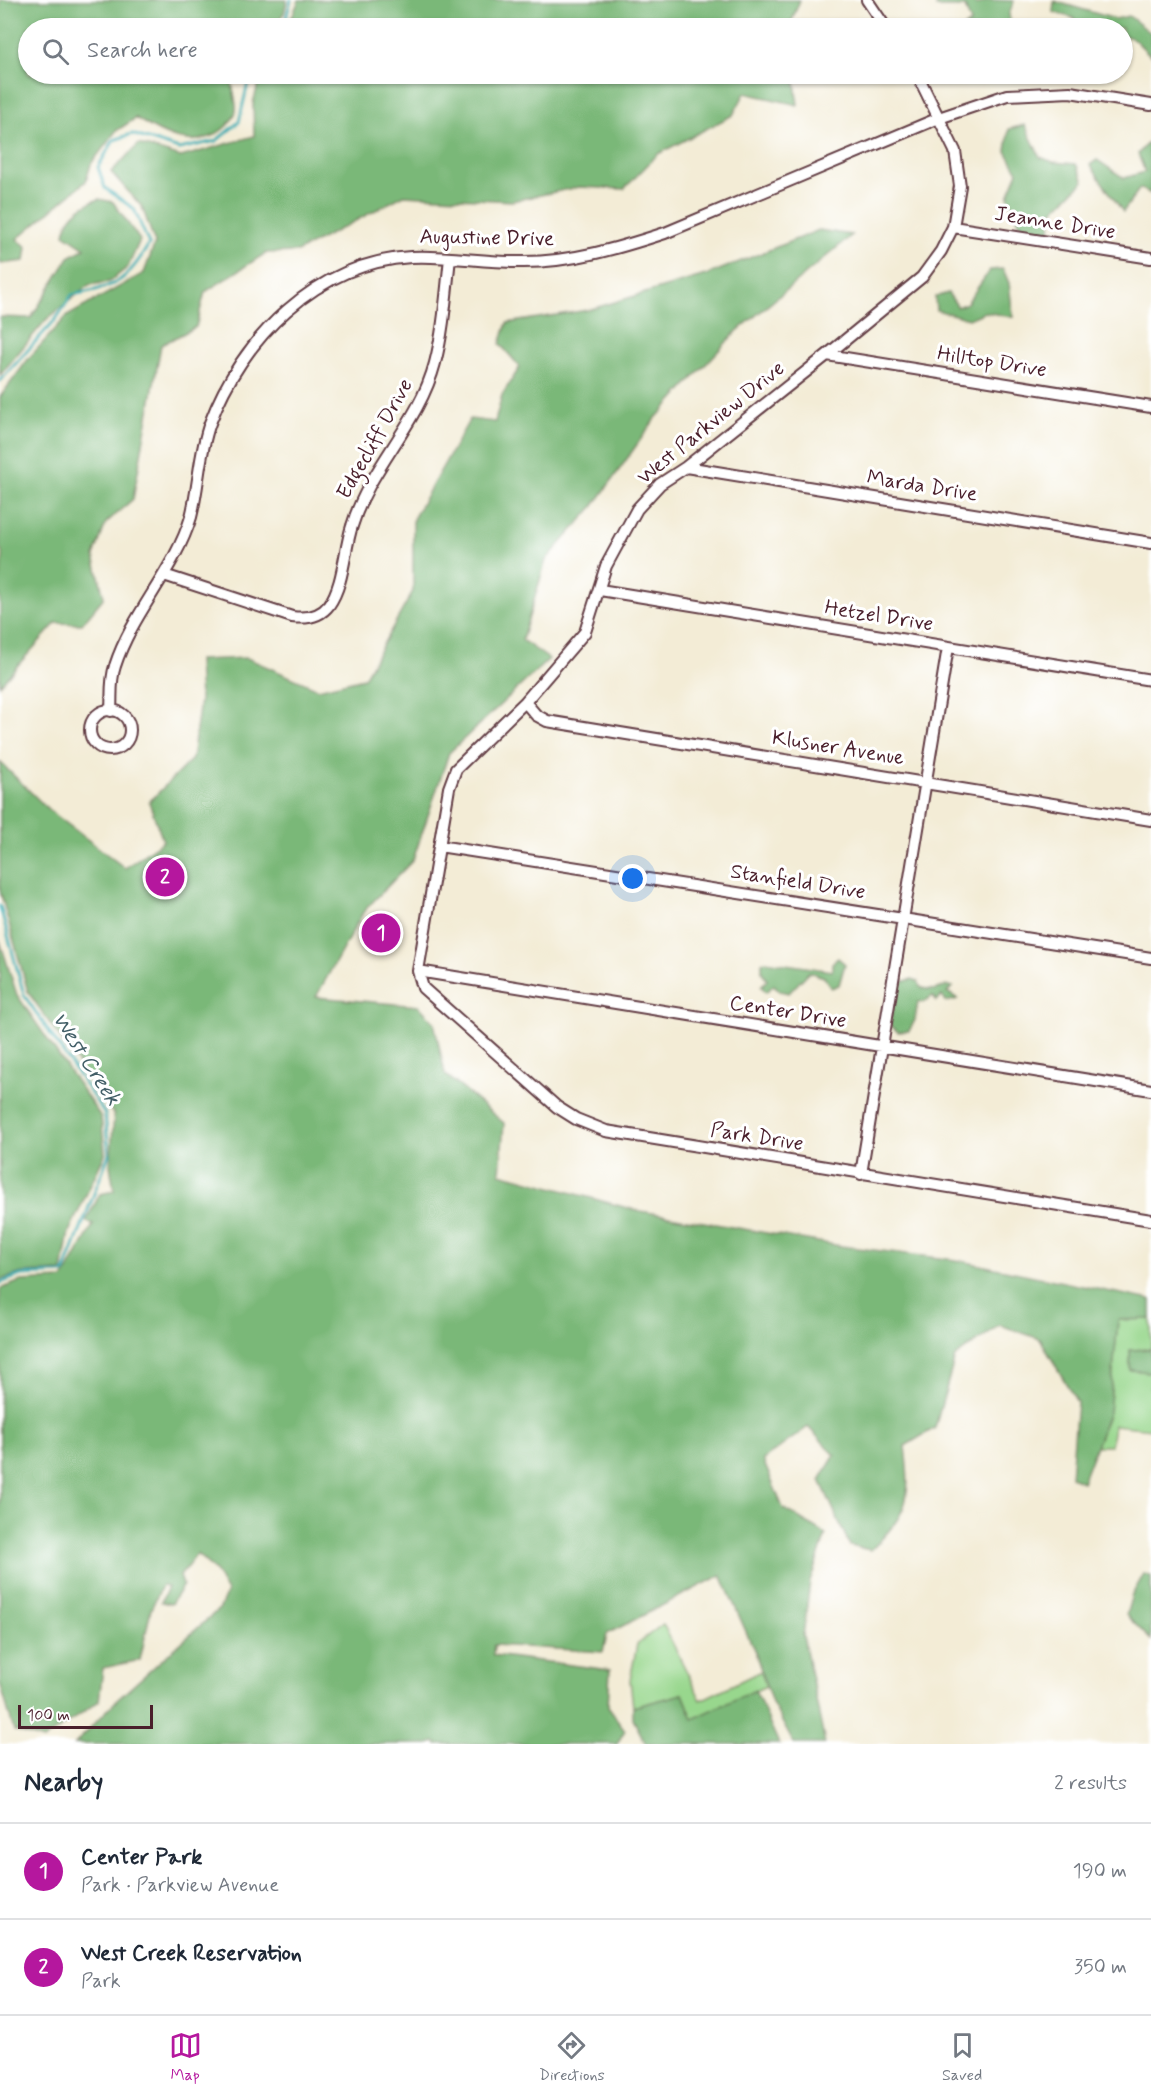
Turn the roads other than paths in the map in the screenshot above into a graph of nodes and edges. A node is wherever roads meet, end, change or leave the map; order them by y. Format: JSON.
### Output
{"nodes":[{"id":1,"x":867,"y":0,"type":"edge"},
{"id":2,"x":879,"y":18,"type":"edge"},
{"id":3,"x":922,"y":84,"type":"edge"},
{"id":4,"x":1151,"y":105,"type":"edge"},
{"id":5,"x":939,"y":118,"type":"junction"},
{"id":6,"x":953,"y":227,"type":"junction"},
{"id":7,"x":450,"y":258,"type":"junction"},
{"id":8,"x":1151,"y":258,"type":"edge"},
{"id":9,"x":827,"y":356,"type":"junction"},
{"id":10,"x":1151,"y":407,"type":"edge"},
{"id":11,"x":686,"y":467,"type":"junction"},
{"id":12,"x":1151,"y":543,"type":"edge"},
{"id":13,"x":164,"y":575,"type":"junction"},
{"id":14,"x":600,"y":590,"type":"junction"},
{"id":15,"x":948,"y":647,"type":"junction"},
{"id":16,"x":1151,"y":680,"type":"edge"},
{"id":17,"x":525,"y":702,"type":"junction"},
{"id":18,"x":111,"y":711,"type":"dead end"},
{"id":19,"x":925,"y":783,"type":"junction"},
{"id":20,"x":1151,"y":820,"type":"edge"},
{"id":21,"x":439,"y":846,"type":"junction"},
{"id":22,"x":903,"y":918,"type":"junction"},
{"id":23,"x":1151,"y":958,"type":"edge"},
{"id":24,"x":418,"y":971,"type":"junction"},
{"id":25,"x":883,"y":1047,"type":"junction"},
{"id":26,"x":1151,"y":1090,"type":"edge"},
{"id":27,"x":861,"y":1173,"type":"junction"},
{"id":28,"x":1151,"y":1220,"type":"edge"}],
"edges":[{"from":1,"to":2,"type":"street"},
{"from":3,"to":5,"type":"street","name":"West Parkview Drive"},
{"from":4,"to":5,"type":"street","name":"Augustine Drive"},
{"from":5,"to":6,"type":"street","name":"West Parkview Drive"},
{"from":5,"to":7,"type":"street","name":"Augustine Drive"},
{"from":6,"to":8,"type":"street","name":"Jeanne Drive"},
{"from":6,"to":9,"type":"street","name":"West Parkview Drive"},
{"from":7,"to":13,"type":"street","name":"Augustine Drive"},
{"from":7,"to":13,"type":"street","name":"Edgecliff Drive"},
{"from":9,"to":10,"type":"street","name":"Hilltop Drive"},
{"from":9,"to":11,"type":"street","name":"West Parkview Drive"},
{"from":11,"to":12,"type":"street","name":"Marda Drive"},
{"from":11,"to":14,"type":"street","name":"West Parkview Drive"},
{"from":13,"to":18,"type":"street","name":"Augustine Drive"},
{"from":14,"to":15,"type":"street","name":"Hetzel Drive"},
{"from":14,"to":17,"type":"street","name":"West Parkview Drive"},
{"from":15,"to":16,"type":"street","name":"Hetzel Drive"},
{"from":15,"to":19,"type":"street"},
{"from":17,"to":19,"type":"street","name":"Klusner Avenue"},
{"from":17,"to":21,"type":"street","name":"West Parkview Drive"},
{"from":19,"to":20,"type":"street","name":"Klusner Avenue"},
{"from":19,"to":22,"type":"street"},
{"from":21,"to":22,"type":"street","name":"Stanfield Drive"},
{"from":21,"to":24,"type":"street","name":"West Parkview Drive"},
{"from":22,"to":23,"type":"street","name":"Stanfield Drive"},
{"from":22,"to":25,"type":"street"},
{"from":24,"to":25,"type":"street","name":"Center Drive"},
{"from":24,"to":27,"type":"street","name":"Park Drive"},
{"from":25,"to":26,"type":"street","name":"Center Drive"},
{"from":25,"to":27,"type":"street"},
{"from":27,"to":28,"type":"street","name":"Park Drive"}]}
